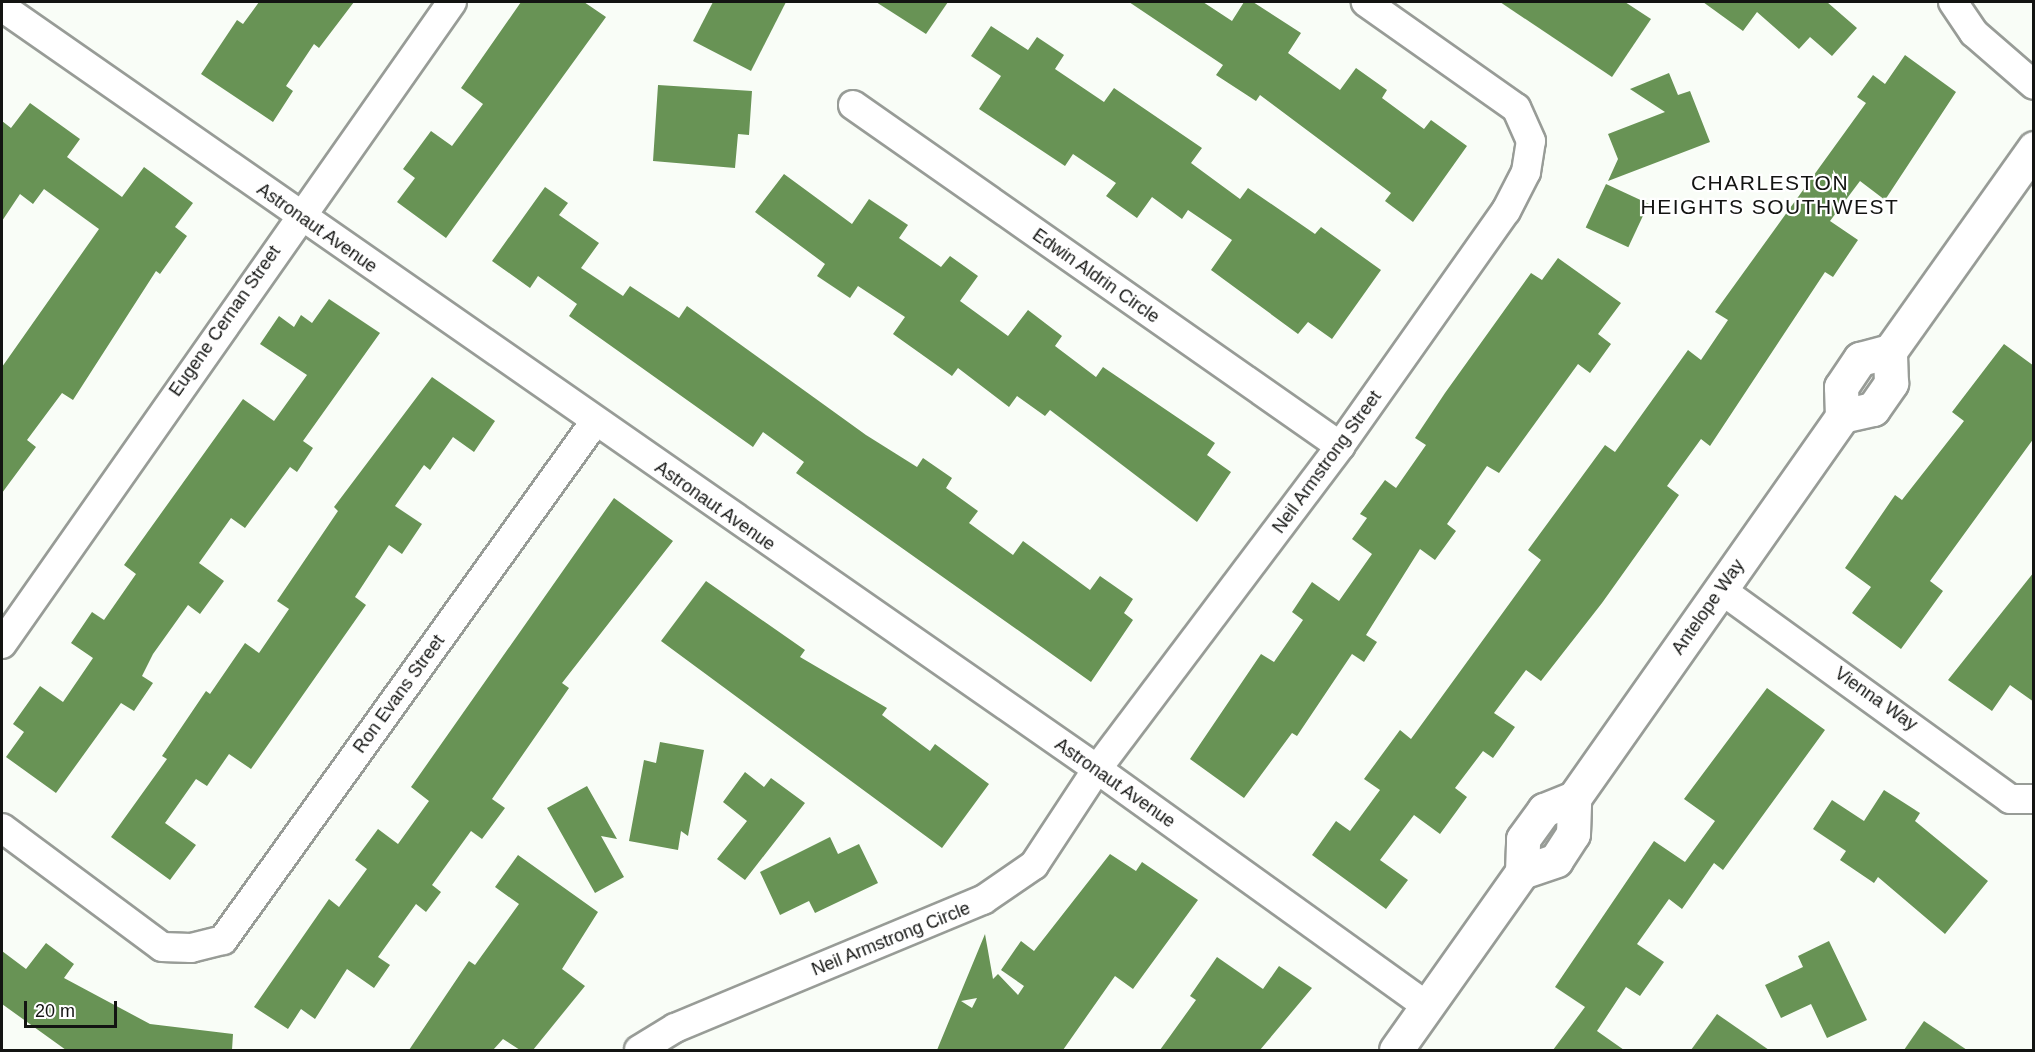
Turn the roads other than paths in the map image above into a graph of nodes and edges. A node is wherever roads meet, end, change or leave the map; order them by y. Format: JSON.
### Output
{"nodes":[{"id":1,"x":452,"y":2,"type":"edge"},
{"id":2,"x":1366,"y":2,"type":"edge"},
{"id":3,"x":1953,"y":2,"type":"edge"},
{"id":4,"x":3,"y":5,"type":"edge"},
{"id":5,"x":2034,"y":85,"type":"edge"},
{"id":6,"x":852,"y":105,"type":"dead end"},
{"id":7,"x":2034,"y":148,"type":"edge"},
{"id":8,"x":298,"y":215,"type":"junction"},
{"id":9,"x":594,"y":423,"type":"junction"},
{"id":10,"x":1340,"y":446,"type":"junction"},
{"id":11,"x":1720,"y":589,"type":"junction"},
{"id":12,"x":2,"y":644,"type":"edge"},
{"id":13,"x":1097,"y":769,"type":"junction"},
{"id":14,"x":2034,"y":799,"type":"edge"},
{"id":15,"x":2,"y":828,"type":"edge"},
{"id":16,"x":1427,"y":1006,"type":"junction"},
{"id":17,"x":639,"y":1050,"type":"edge"},
{"id":18,"x":1396,"y":1050,"type":"edge"}],
"edges":[{"from":1,"to":8,"type":"street","name":"Eugene Cernan Street"},
{"from":2,"to":10,"type":"street","name":"Neil Armstrong Street"},
{"from":3,"to":5,"type":"street"},
{"from":4,"to":8,"type":"street","name":"Astronaut Avenue"},
{"from":6,"to":10,"type":"street","name":"Edwin Aldrin Circle"},
{"from":7,"to":11,"type":"street","name":"Antelope Way"},
{"from":8,"to":9,"type":"street","name":"Astronaut Avenue"},
{"from":8,"to":12,"type":"street","name":"Eugene Cernan Street"},
{"from":9,"to":13,"type":"street","name":"Astronaut Avenue"},
{"from":9,"to":15,"type":"street","name":"Ron Evans Street"},
{"from":10,"to":13,"type":"street","name":"Neil Armstrong Street"},
{"from":11,"to":14,"type":"street","name":"Vienna Way"},
{"from":11,"to":16,"type":"street","name":"Antelope Way"},
{"from":13,"to":16,"type":"street","name":"Astronaut Avenue"},
{"from":13,"to":17,"type":"street","name":"Neil Armstrong Circle"},
{"from":16,"to":18,"type":"street","name":"Antelope Way"}]}
